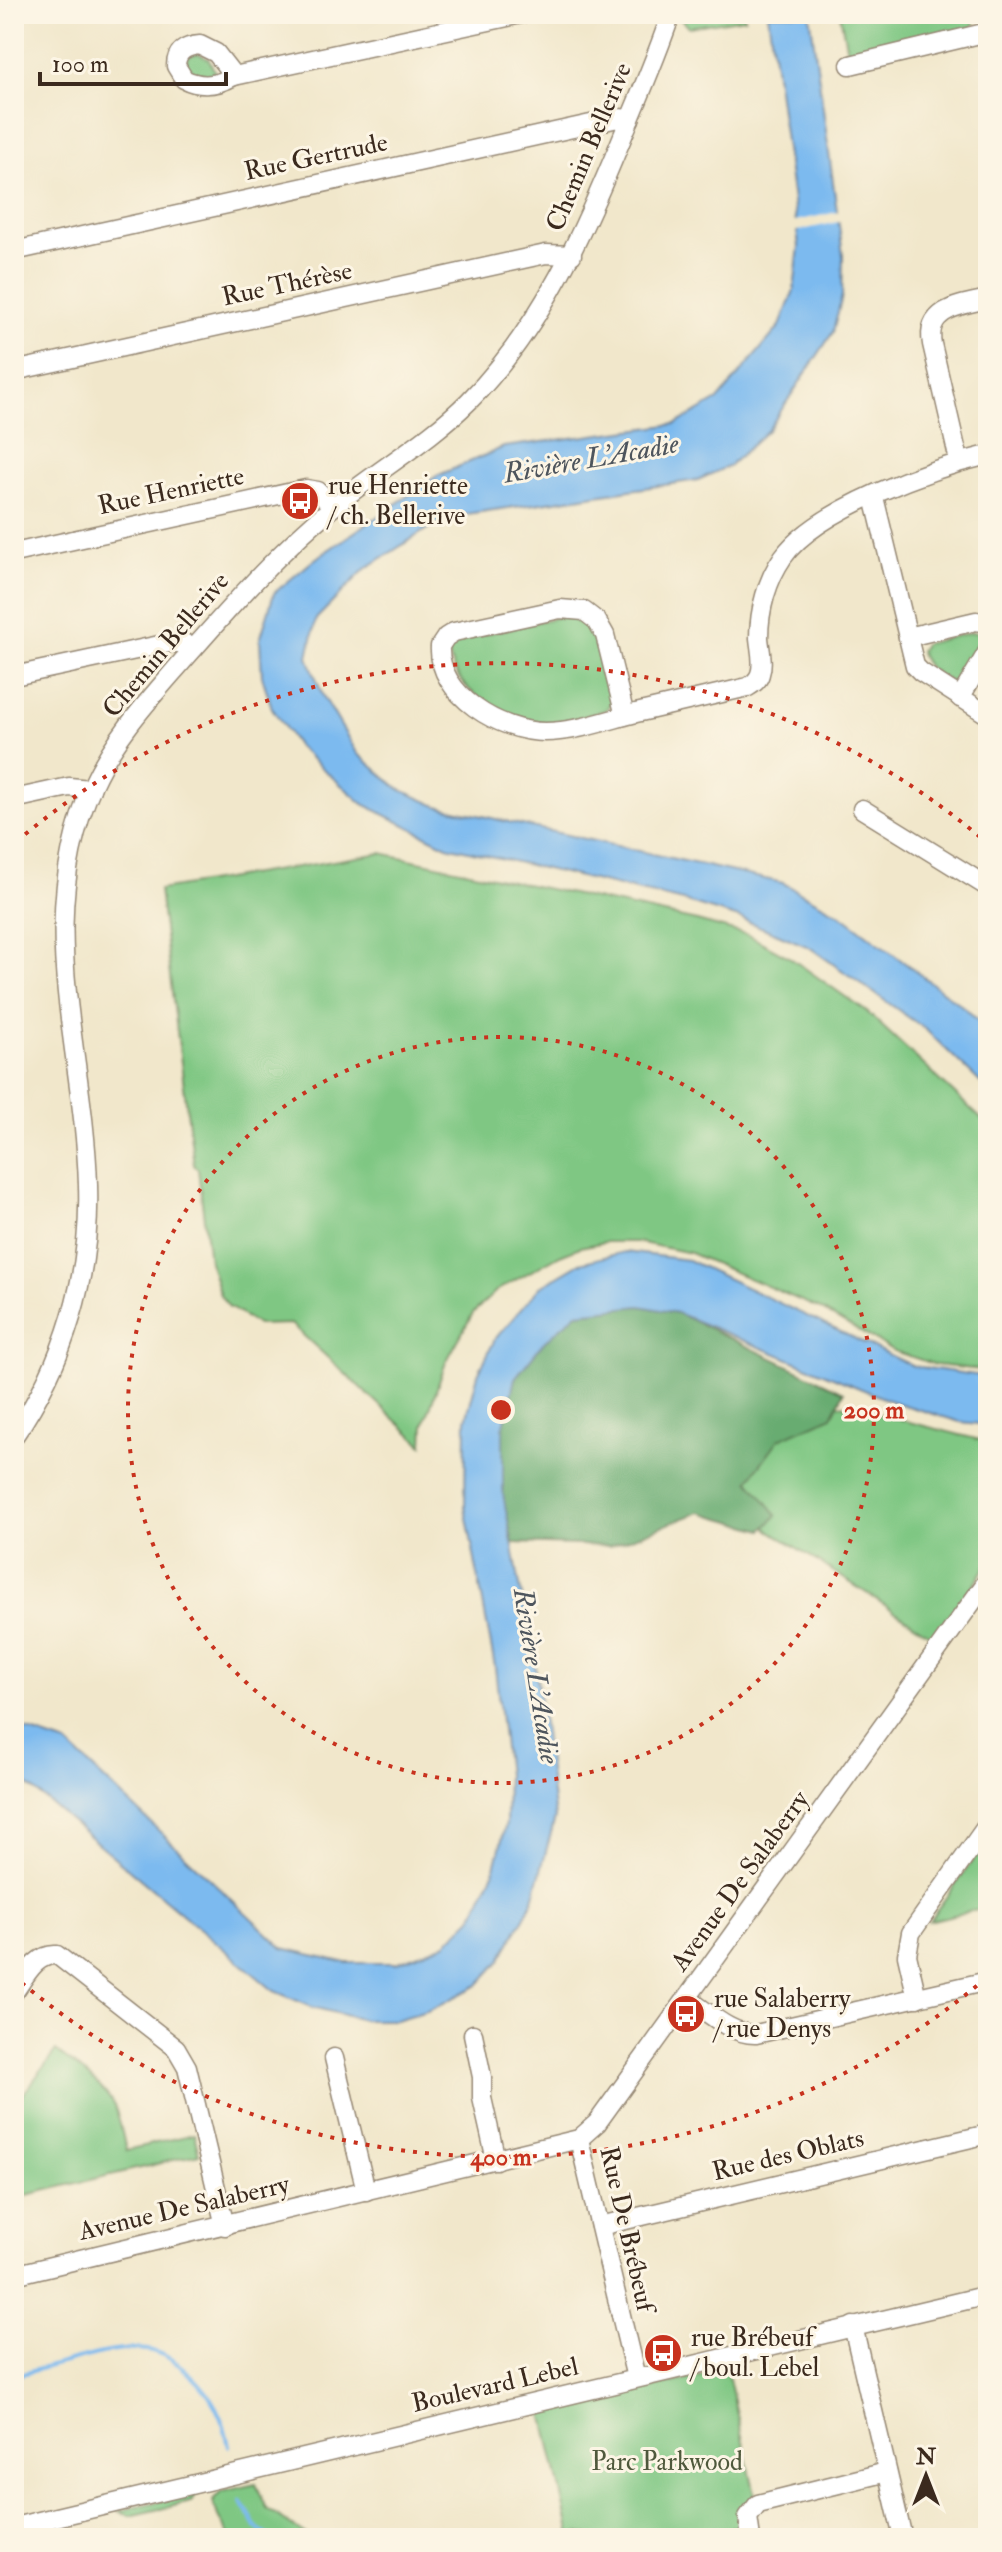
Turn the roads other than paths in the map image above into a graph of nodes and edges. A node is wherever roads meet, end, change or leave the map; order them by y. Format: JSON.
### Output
{"nodes":[{"id":1,"x":521,"y":14,"type":"edge"},
{"id":2,"x":671,"y":14,"type":"edge"},
{"id":3,"x":984,"y":14,"type":"edge"},
{"id":4,"x":988,"y":31,"type":"edge"},
{"id":5,"x":850,"y":65,"type":"dead end"},
{"id":6,"x":234,"y":76,"type":"dead end"},
{"id":7,"x":630,"y":119,"type":"junction"},
{"id":8,"x":14,"y":251,"type":"edge"},
{"id":9,"x":572,"y":255,"type":"junction"},
{"id":10,"x":988,"y":299,"type":"edge"},
{"id":11,"x":14,"y":371,"type":"edge"},
{"id":12,"x":988,"y":455,"type":"edge"},
{"id":13,"x":959,"y":461,"type":"junction"},
{"id":14,"x":874,"y":497,"type":"junction"},
{"id":15,"x":333,"y":507,"type":"junction"},
{"id":16,"x":14,"y":553,"type":"edge"},
{"id":17,"x":988,"y":623,"type":"edge"},
{"id":18,"x":908,"y":637,"type":"junction"},
{"id":19,"x":194,"y":648,"type":"junction"},
{"id":20,"x":988,"y":651,"type":"edge"},
{"id":21,"x":14,"y":676,"type":"edge"},
{"id":22,"x":960,"y":698,"type":"junction"},
{"id":23,"x":988,"y":715,"type":"edge"},
{"id":24,"x":625,"y":716,"type":"junction"},
{"id":25,"x":91,"y":789,"type":"junction"},
{"id":26,"x":14,"y":799,"type":"edge"},
{"id":27,"x":862,"y":809,"type":"dead end"},
{"id":28,"x":988,"y":887,"type":"edge"},
{"id":29,"x":14,"y":1436,"type":"edge"},
{"id":30,"x":987,"y":1582,"type":"edge"},
{"id":31,"x":988,"y":1824,"type":"edge"},
{"id":32,"x":988,"y":1981,"type":"edge"},
{"id":33,"x":14,"y":1992,"type":"edge"},
{"id":34,"x":917,"y":1998,"type":"junction"},
{"id":35,"x":688,"y":1999,"type":"junction"},
{"id":36,"x":473,"y":2034,"type":"dead end"},
{"id":37,"x":334,"y":2058,"type":"dead end"},
{"id":38,"x":988,"y":2134,"type":"edge"},
{"id":39,"x":579,"y":2139,"type":"junction"},
{"id":40,"x":496,"y":2160,"type":"junction"},
{"id":41,"x":366,"y":2191,"type":"junction"},
{"id":42,"x":225,"y":2226,"type":"junction"},
{"id":43,"x":600,"y":2226,"type":"junction"},
{"id":44,"x":14,"y":2275,"type":"edge"},
{"id":45,"x":988,"y":2295,"type":"edge"},
{"id":46,"x":853,"y":2326,"type":"junction"},
{"id":47,"x":636,"y":2378,"type":"junction"},
{"id":48,"x":887,"y":2472,"type":"junction"},
{"id":49,"x":14,"y":2527,"type":"edge"},
{"id":50,"x":751,"y":2538,"type":"edge"},
{"id":51,"x":903,"y":2538,"type":"edge"}],
"edges":[{"from":1,"to":6,"type":"street"},
{"from":2,"to":7,"type":"street","name":"Chemin Bellerive"},
{"from":3,"to":4,"type":"street"},
{"from":4,"to":5,"type":"street"},
{"from":7,"to":8,"type":"street","name":"Rue Gertrude"},
{"from":7,"to":9,"type":"street","name":"Chemin Bellerive"},
{"from":9,"to":11,"type":"street","name":"Rue Thérèse"},
{"from":9,"to":15,"type":"street","name":"Chemin Bellerive"},
{"from":10,"to":13,"type":"street"},
{"from":12,"to":13,"type":"street"},
{"from":13,"to":14,"type":"street"},
{"from":14,"to":18,"type":"street"},
{"from":14,"to":24,"type":"street"},
{"from":15,"to":16,"type":"street","name":"Rue Henriette"},
{"from":15,"to":19,"type":"street","name":"Chemin Bellerive"},
{"from":17,"to":18,"type":"street"},
{"from":18,"to":22,"type":"street"},
{"from":19,"to":21,"type":"street"},
{"from":19,"to":25,"type":"street","name":"Chemin Bellerive"},
{"from":20,"to":22,"type":"street"},
{"from":22,"to":23,"type":"street"},
{"from":24,"to":24,"type":"street"},
{"from":25,"to":26,"type":"street"},
{"from":25,"to":29,"type":"street","name":"Chemin Bellerive"},
{"from":27,"to":28,"type":"street"},
{"from":30,"to":35,"type":"street","name":"Avenue De Salaberry"},
{"from":31,"to":34,"type":"street"},
{"from":32,"to":34,"type":"street"},
{"from":33,"to":42,"type":"street"},
{"from":34,"to":35,"type":"street"},
{"from":35,"to":39,"type":"street","name":"Avenue De Salaberry"},
{"from":36,"to":40,"type":"street"},
{"from":37,"to":41,"type":"street"},
{"from":38,"to":43,"type":"street","name":"Rue des Oblats"},
{"from":39,"to":40,"type":"street","name":"Avenue De Salaberry"},
{"from":39,"to":43,"type":"street","name":"Rue De Brébeuf"},
{"from":40,"to":41,"type":"street","name":"Avenue De Salaberry"},
{"from":41,"to":42,"type":"street","name":"Avenue De Salaberry"},
{"from":42,"to":44,"type":"street","name":"Avenue De Salaberry"},
{"from":43,"to":47,"type":"street","name":"Rue De Brébeuf"},
{"from":45,"to":46,"type":"street","name":"Boulevard Lebel"},
{"from":46,"to":47,"type":"street","name":"Boulevard Lebel"},
{"from":46,"to":48,"type":"street"},
{"from":47,"to":49,"type":"street","name":"Boulevard Lebel"},
{"from":48,"to":50,"type":"street"},
{"from":48,"to":51,"type":"street"}]}
